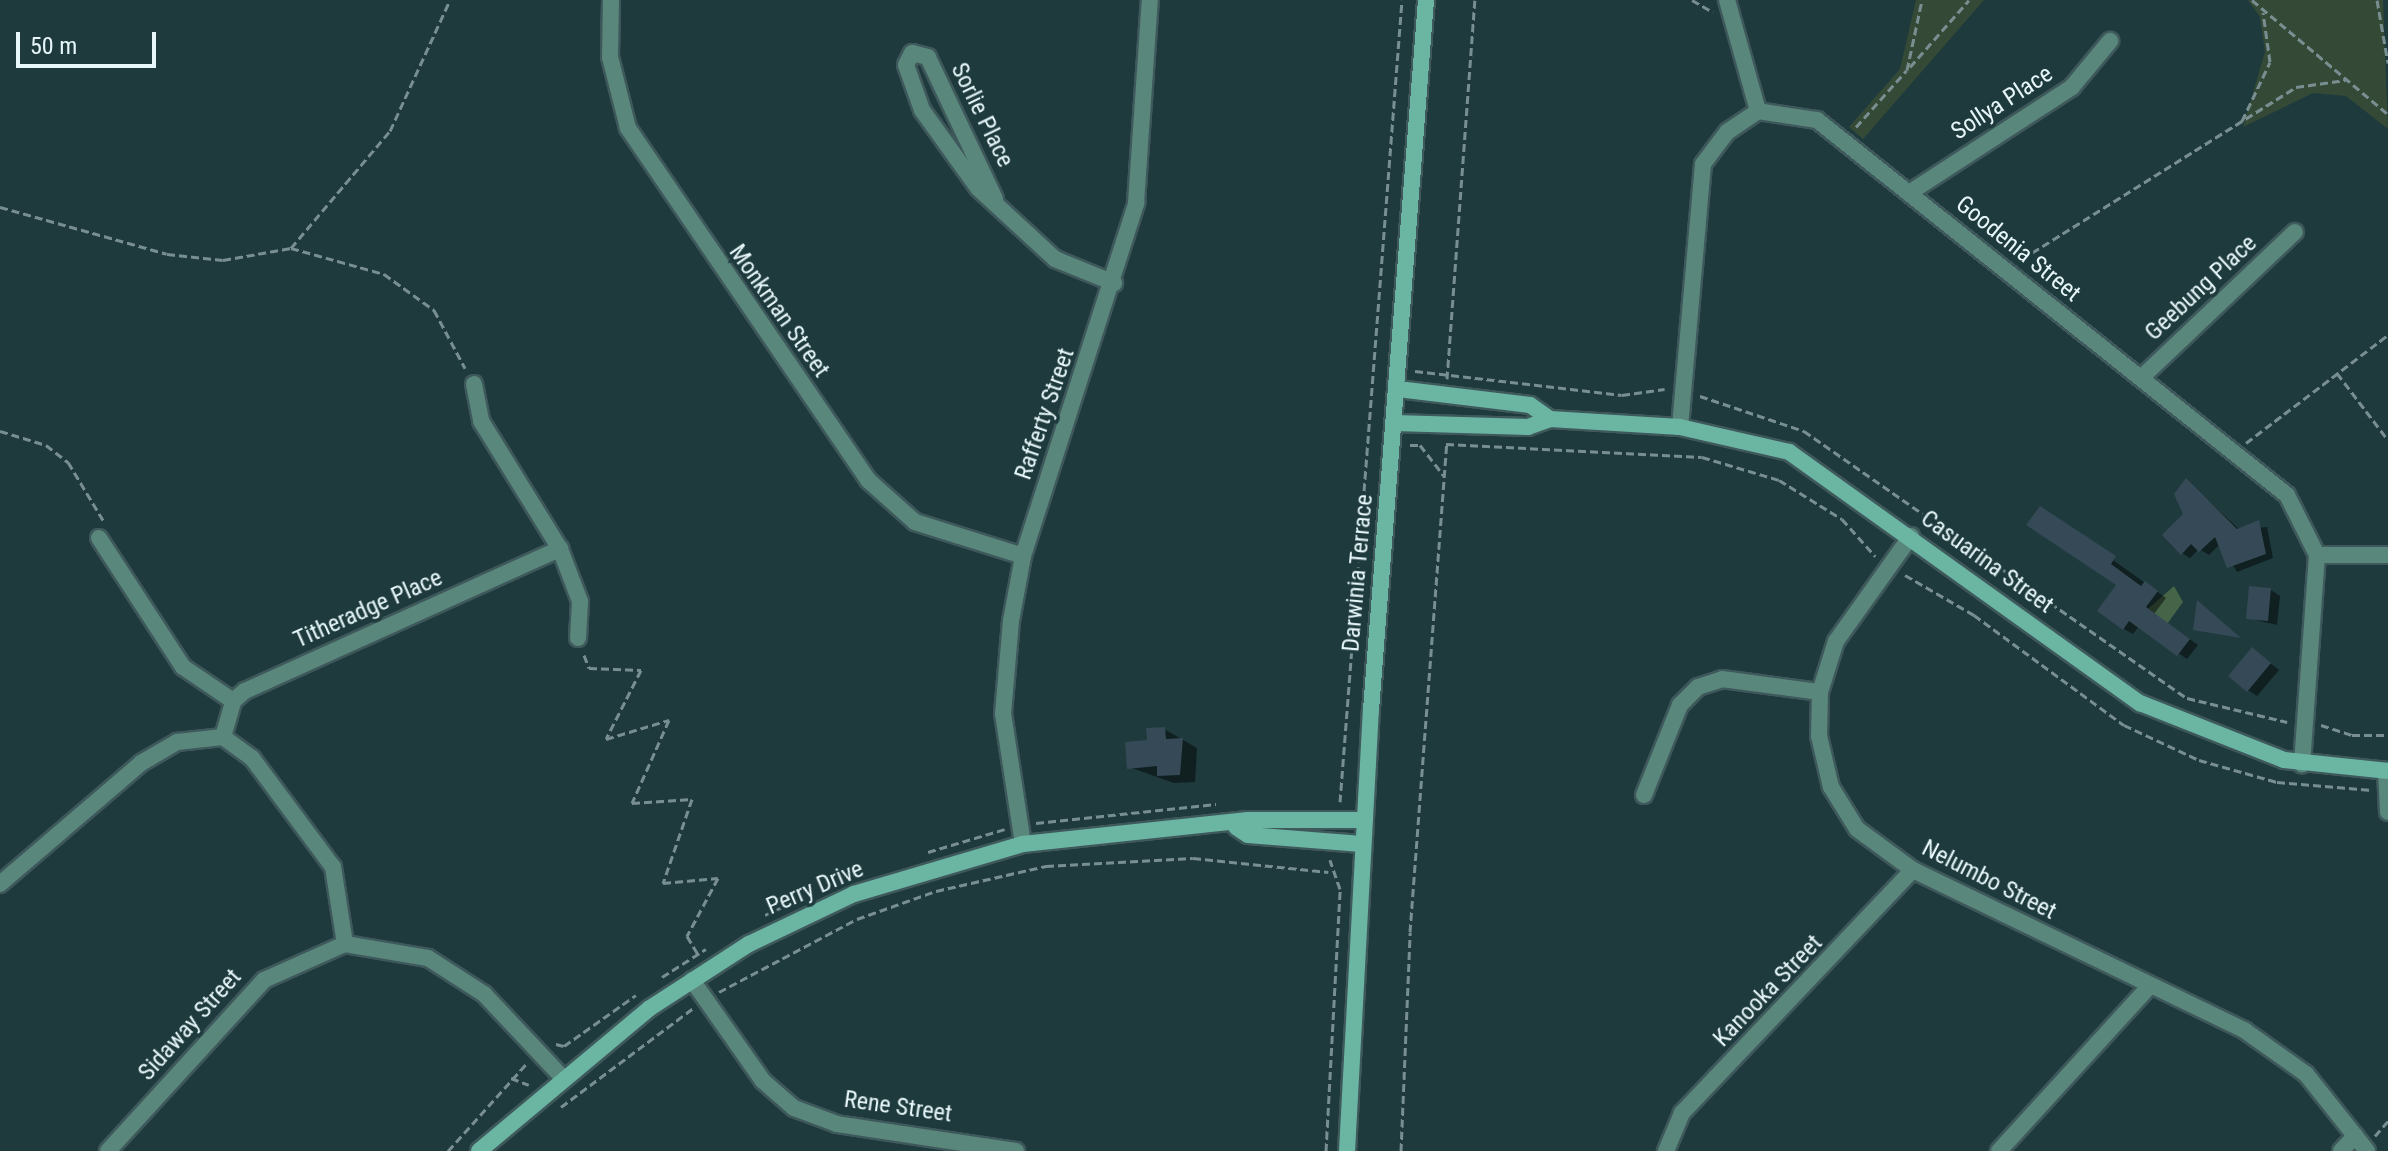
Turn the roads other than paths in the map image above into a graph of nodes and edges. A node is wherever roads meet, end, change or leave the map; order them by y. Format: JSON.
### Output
{"nodes":[{"id":1,"x":611,"y":0,"type":"edge"},
{"id":2,"x":1150,"y":0,"type":"edge"},
{"id":3,"x":1426,"y":0,"type":"edge"},
{"id":4,"x":1727,"y":0,"type":"edge"},
{"id":5,"x":2110,"y":41,"type":"dead end"},
{"id":6,"x":1758,"y":111,"type":"junction"},
{"id":7,"x":1909,"y":193,"type":"junction"},
{"id":8,"x":995,"y":199,"type":"junction"},
{"id":9,"x":2295,"y":232,"type":"dead end"},
{"id":10,"x":1114,"y":283,"type":"junction"},
{"id":11,"x":2141,"y":378,"type":"junction"},
{"id":12,"x":474,"y":384,"type":"road end"},
{"id":13,"x":1398,"y":389,"type":"junction"},
{"id":14,"x":1550,"y":419,"type":"junction"},
{"id":15,"x":1395,"y":423,"type":"junction"},
{"id":16,"x":1680,"y":427,"type":"junction"},
{"id":17,"x":1911,"y":536,"type":"junction"},
{"id":18,"x":99,"y":538,"type":"road end"},
{"id":19,"x":560,"y":549,"type":"junction"},
{"id":20,"x":2317,"y":555,"type":"junction"},
{"id":21,"x":2388,"y":555,"type":"edge"},
{"id":22,"x":1023,"y":556,"type":"junction"},
{"id":23,"x":578,"y":638,"type":"road end"},
{"id":24,"x":1820,"y":692,"type":"junction"},
{"id":25,"x":233,"y":701,"type":"junction"},
{"id":26,"x":223,"y":737,"type":"junction"},
{"id":27,"x":2302,"y":764,"type":"junction"},
{"id":28,"x":2387,"y":771,"type":"edge"},
{"id":29,"x":2386,"y":791,"type":"edge"},
{"id":30,"x":1644,"y":795,"type":"dead end"},
{"id":31,"x":2388,"y":812,"type":"edge"},
{"id":32,"x":1363,"y":820,"type":"junction"},
{"id":33,"x":1236,"y":827,"type":"junction"},
{"id":34,"x":1023,"y":844,"type":"junction"},
{"id":35,"x":1362,"y":844,"type":"junction"},
{"id":36,"x":1913,"y":870,"type":"junction"},
{"id":37,"x":0,"y":884,"type":"edge"},
{"id":38,"x":345,"y":944,"type":"junction"},
{"id":39,"x":692,"y":980,"type":"junction"},
{"id":40,"x":2148,"y":988,"type":"junction"},
{"id":41,"x":561,"y":1076,"type":"junction"},
{"id":42,"x":2355,"y":1136,"type":"junction"},
{"id":43,"x":108,"y":1151,"type":"edge"},
{"id":44,"x":479,"y":1151,"type":"edge"},
{"id":45,"x":1016,"y":1151,"type":"edge"},
{"id":46,"x":1347,"y":1151,"type":"edge"},
{"id":47,"x":1666,"y":1151,"type":"edge"},
{"id":48,"x":1999,"y":1151,"type":"edge"},
{"id":49,"x":2341,"y":1151,"type":"edge"},
{"id":50,"x":2367,"y":1151,"type":"edge"}],
"edges":[{"from":1,"to":22,"type":"street","name":"Monkman Street"},
{"from":2,"to":10,"type":"street","name":"Rafferty Street"},
{"from":3,"to":13,"type":"street","name":"Darwinia Terrace"},
{"from":4,"to":6,"type":"street"},
{"from":5,"to":7,"type":"street","name":"Sollya Place"},
{"from":6,"to":7,"type":"street","name":"Goodenia Street"},
{"from":6,"to":16,"type":"street"},
{"from":7,"to":11,"type":"street","name":"Goodenia Street"},
{"from":8,"to":8,"type":"street","name":"Sorlie Place"},
{"from":8,"to":10,"type":"street","name":"Sorlie Place"},
{"from":9,"to":11,"type":"street","name":"Geebung Place"},
{"from":10,"to":22,"type":"street","name":"Rafferty Street"},
{"from":11,"to":20,"type":"street","name":"Goodenia Street"},
{"from":12,"to":19,"type":"street"},
{"from":13,"to":14,"type":"street","name":"Casuarina Street"},
{"from":13,"to":15,"type":"street","name":"Darwinia Terrace"},
{"from":14,"to":15,"type":"street","name":"Casuarina Street"},
{"from":14,"to":16,"type":"street","name":"Casuarina Street"},
{"from":15,"to":32,"type":"street","name":"Darwinia Terrace"},
{"from":16,"to":17,"type":"street","name":"Casuarina Street"},
{"from":17,"to":24,"type":"street","name":"Nelumbo Street"},
{"from":17,"to":27,"type":"street","name":"Casuarina Street"},
{"from":18,"to":25,"type":"street"},
{"from":19,"to":23,"type":"street"},
{"from":19,"to":25,"type":"street","name":"Titheradge Place"},
{"from":20,"to":21,"type":"street"},
{"from":20,"to":27,"type":"street"},
{"from":22,"to":34,"type":"street","name":"Rafferty Street"},
{"from":24,"to":30,"type":"street"},
{"from":24,"to":36,"type":"street","name":"Nelumbo Street"},
{"from":25,"to":26,"type":"street"},
{"from":26,"to":37,"type":"street"},
{"from":26,"to":38,"type":"street"},
{"from":27,"to":28,"type":"street","name":"Casuarina Street"},
{"from":28,"to":29,"type":"street"},
{"from":29,"to":31,"type":"street"},
{"from":32,"to":33,"type":"street","name":"Perry Drive"},
{"from":32,"to":35,"type":"street","name":"Darwinia Terrace"},
{"from":33,"to":34,"type":"street","name":"Perry Drive"},
{"from":33,"to":35,"type":"street","name":"Perry Drive"},
{"from":34,"to":39,"type":"street","name":"Perry Drive"},
{"from":35,"to":46,"type":"street","name":"Darwinia Terrace"},
{"from":36,"to":40,"type":"street","name":"Nelumbo Street"},
{"from":36,"to":47,"type":"street","name":"Kanooka Street"},
{"from":38,"to":41,"type":"street"},
{"from":38,"to":43,"type":"street","name":"Sidaway Street"},
{"from":39,"to":41,"type":"street","name":"Perry Drive"},
{"from":39,"to":45,"type":"street","name":"Rene Street"},
{"from":40,"to":42,"type":"street","name":"Nelumbo Street"},
{"from":40,"to":48,"type":"street"},
{"from":41,"to":44,"type":"street","name":"Perry Drive"},
{"from":42,"to":49,"type":"street"},
{"from":42,"to":50,"type":"street","name":"Nelumbo Street"}]}
